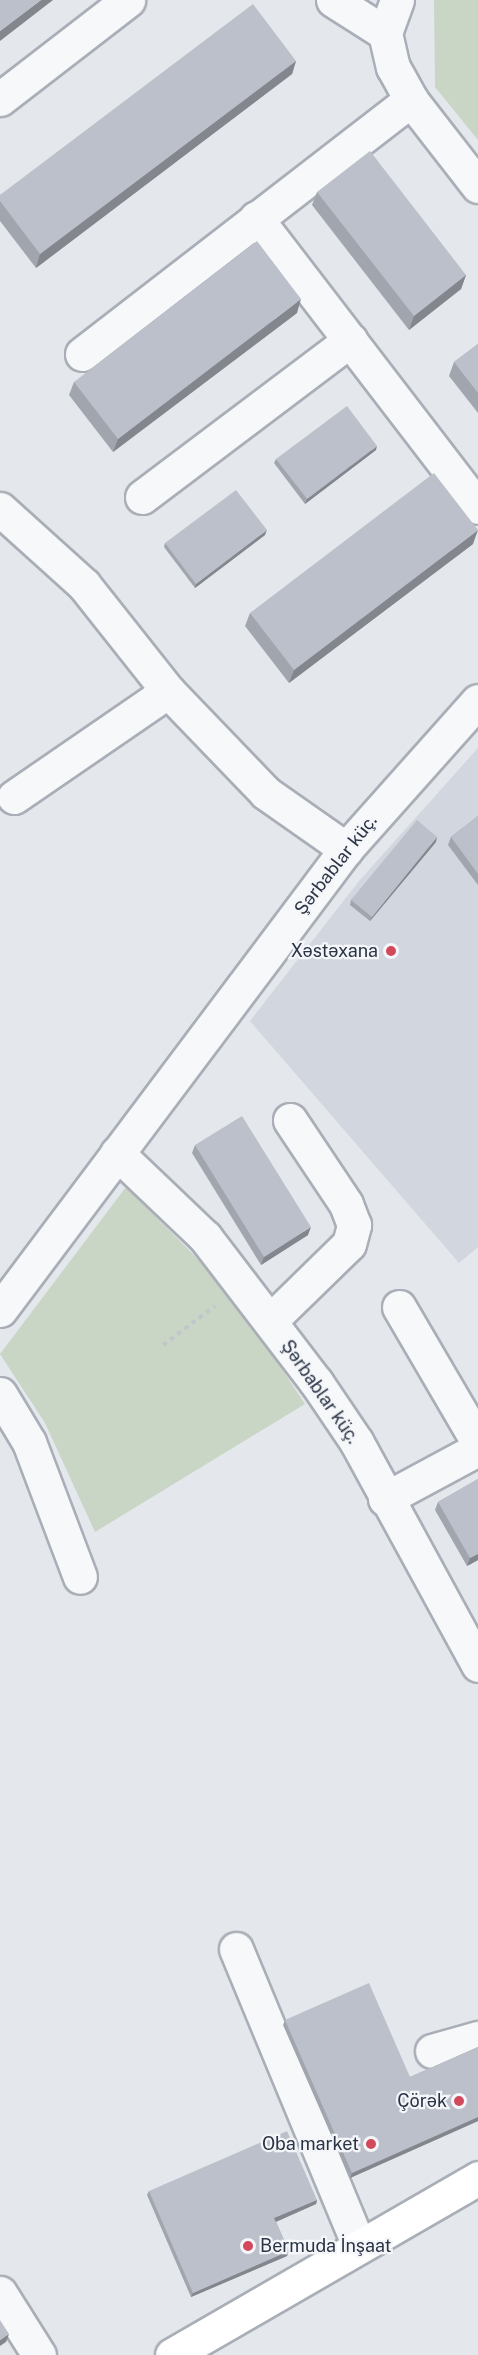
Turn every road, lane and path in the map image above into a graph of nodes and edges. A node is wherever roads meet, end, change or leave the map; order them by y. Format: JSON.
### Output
{"nodes":[{"id":1,"x":128,"y":0,"type":"edge"},
{"id":2,"x":333,"y":0,"type":"edge"},
{"id":3,"x":397,"y":0,"type":"edge"},
{"id":4,"x":385,"y":33,"type":"junction"},
{"id":5,"x":0,"y":99,"type":"edge"},
{"id":6,"x":411,"y":100,"type":"junction"},
{"id":7,"x":478,"y":186,"type":"edge"},
{"id":8,"x":256,"y":218,"type":"junction"},
{"id":9,"x":351,"y":340,"type":"junction"},
{"id":10,"x":82,"y":354,"type":"dead end"},
{"id":11,"x":142,"y":497,"type":"dead end"},
{"id":12,"x":478,"y":507,"type":"edge"},
{"id":13,"x":0,"y":509,"type":"edge"},
{"id":14,"x":168,"y":691,"type":"junction"},
{"id":15,"x":478,"y":701,"type":"edge"},
{"id":16,"x":14,"y":797,"type":"dead end"},
{"id":17,"x":346,"y":849,"type":"junction"},
{"id":18,"x":290,"y":1120,"type":"dead end"},
{"id":19,"x":117,"y":1153,"type":"junction"},
{"id":20,"x":242,"y":1285,"type":"junction"},
{"id":21,"x":399,"y":1307,"type":"dead end"},
{"id":22,"x":0,"y":1310,"type":"edge"},
{"id":23,"x":270,"y":1321,"type":"junction"},
{"id":24,"x":163,"y":1345,"type":"dead end"},
{"id":25,"x":0,"y":1394,"type":"edge"},
{"id":26,"x":478,"y":1442,"type":"edge"},
{"id":27,"x":478,"y":1449,"type":"edge"},
{"id":28,"x":386,"y":1499,"type":"junction"},
{"id":29,"x":80,"y":1577,"type":"dead end"},
{"id":30,"x":467,"y":1619,"type":"edge"},
{"id":31,"x":478,"y":1665,"type":"edge"},
{"id":32,"x":236,"y":1949,"type":"dead end"},
{"id":33,"x":478,"y":2038,"type":"edge"},
{"id":34,"x":432,"y":2052,"type":"dead end"},
{"id":35,"x":478,"y":2178,"type":"edge"},
{"id":36,"x":359,"y":2246,"type":"junction"},
{"id":37,"x":0,"y":2293,"type":"edge"},
{"id":38,"x":30,"y":2352,"type":"edge"},
{"id":39,"x":172,"y":2355,"type":"edge"}],
"edges":[{"from":1,"to":5,"type":"street"},
{"from":2,"to":4,"type":"street"},
{"from":3,"to":4,"type":"street"},
{"from":4,"to":6,"type":"street"},
{"from":6,"to":7,"type":"street"},
{"from":6,"to":8,"type":"street"},
{"from":8,"to":9,"type":"street"},
{"from":8,"to":10,"type":"street"},
{"from":9,"to":11,"type":"street"},
{"from":9,"to":12,"type":"street"},
{"from":13,"to":14,"type":"street"},
{"from":14,"to":16,"type":"street"},
{"from":14,"to":17,"type":"street"},
{"from":15,"to":17,"type":"street","name":"Şərbablar küç."},
{"from":17,"to":19,"type":"street","name":"Şərbablar küç."},
{"from":18,"to":23,"type":"street"},
{"from":19,"to":20,"type":"street","name":"Şərbablar küç."},
{"from":19,"to":22,"type":"street","name":"Şərbablar küç."},
{"from":20,"to":23,"type":"street","name":"Şərbablar küç."},
{"from":20,"to":24,"type":"path"},
{"from":21,"to":26,"type":"street"},
{"from":23,"to":28,"type":"street","name":"Şərbablar küç."},
{"from":25,"to":29,"type":"street"},
{"from":27,"to":28,"type":"street"},
{"from":28,"to":30,"type":"street","name":"Şərbablar küç."},
{"from":30,"to":31,"type":"street","name":"Şərbablar küç."},
{"from":32,"to":36,"type":"street"},
{"from":33,"to":34,"type":"street"},
{"from":35,"to":36,"type":"main road"},
{"from":36,"to":39,"type":"main road"},
{"from":37,"to":38,"type":"street"}]}
